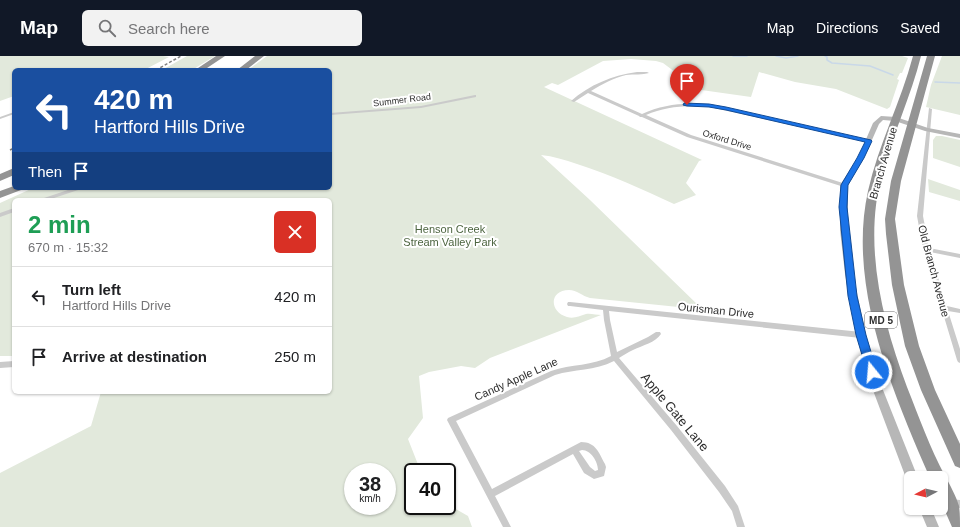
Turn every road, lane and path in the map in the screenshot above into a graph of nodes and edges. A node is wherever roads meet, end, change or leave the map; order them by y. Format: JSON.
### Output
{"nodes":[{"id":1,"x":221,"y":56,"type":"edge"},
{"id":2,"x":260,"y":56,"type":"edge"},
{"id":3,"x":917,"y":56,"type":"edge"},
{"id":4,"x":931,"y":56,"type":"edge"},
{"id":5,"x":202,"y":68,"type":"edge"},
{"id":6,"x":244,"y":68,"type":"edge"},
{"id":7,"x":647,"y":73,"type":"dead end"},
{"id":8,"x":587,"y":91,"type":"junction"},
{"id":9,"x":475,"y":96,"type":"dead end"},
{"id":10,"x":573,"y":101,"type":"dead end"},
{"id":11,"x":930,"y":109,"type":"dead end"},
{"id":12,"x":12,"y":114,"type":"edge"},
{"id":13,"x":332,"y":114,"type":"edge"},
{"id":14,"x":641,"y":116,"type":"junction"},
{"id":15,"x":0,"y":118,"type":"edge"},
{"id":16,"x":896,"y":119,"type":"junction"},
{"id":17,"x":912,"y":125,"type":"junction"},
{"id":18,"x":928,"y":130,"type":"junction"},
{"id":19,"x":960,"y":136,"type":"edge"},
{"id":20,"x":868,"y":141,"type":"junction"},
{"id":21,"x":12,"y":172,"type":"edge"},
{"id":22,"x":0,"y":178,"type":"edge"},
{"id":23,"x":844,"y":185,"type":"junction"},
{"id":24,"x":12,"y":190,"type":"edge"},
{"id":25,"x":73,"y":190,"type":"edge"},
{"id":26,"x":0,"y":195,"type":"edge"},
{"id":27,"x":49,"y":198,"type":"edge"},
{"id":28,"x":12,"y":211,"type":"edge"},
{"id":29,"x":0,"y":215,"type":"edge"},
{"id":30,"x":926,"y":249,"type":"junction"},
{"id":31,"x":960,"y":256,"type":"edge"},
{"id":32,"x":570,"y":304,"type":"dead end"},
{"id":33,"x":606,"y":308,"type":"junction"},
{"id":34,"x":943,"y":308,"type":"junction"},
{"id":35,"x":960,"y":311,"type":"edge"},
{"id":36,"x":658,"y":334,"type":"dead end"},
{"id":37,"x":861,"y":335,"type":"junction"},
{"id":38,"x":615,"y":358,"type":"junction"},
{"id":39,"x":960,"y":360,"type":"edge"},
{"id":40,"x":12,"y":364,"type":"edge"},
{"id":41,"x":0,"y":365,"type":"edge"},
{"id":42,"x":574,"y":450,"type":"dead end"},
{"id":43,"x":960,"y":461,"type":"edge"},
{"id":44,"x":909,"y":471,"type":"edge"},
{"id":45,"x":935,"y":471,"type":"edge"},
{"id":46,"x":491,"y":494,"type":"junction"},
{"id":47,"x":950,"y":503,"type":"edge"},
{"id":48,"x":928,"y":515,"type":"edge"},
{"id":49,"x":960,"y":526,"type":"edge"},
{"id":50,"x":507,"y":527,"type":"edge"},
{"id":51,"x":741,"y":527,"type":"edge"},
{"id":52,"x":933,"y":527,"type":"edge"}],
"edges":[{"from":1,"to":5,"type":"highway"},
{"from":2,"to":6,"type":"highway"},
{"from":3,"to":16,"type":"highway","name":"Branch Avenue","number":"MD 5"},
{"from":4,"to":17,"type":"highway","name":"Branch Avenue","number":"MD 5"},
{"from":7,"to":8,"type":"street"},
{"from":8,"to":10,"type":"street"},
{"from":8,"to":14,"type":"street","name":"Oxford Drive"},
{"from":9,"to":13,"type":"street","name":"Summer Road"},
{"from":11,"to":18,"type":"street","name":"Old Branch Avenue"},
{"from":12,"to":15,"type":"street"},
{"from":14,"to":20,"type":"street"},
{"from":14,"to":23,"type":"street","name":"Oxford Drive"},
{"from":16,"to":17,"type":"street"},
{"from":16,"to":20,"type":"street"},
{"from":16,"to":45,"type":"highway","name":"Branch Avenue","number":"MD 5"},
{"from":17,"to":18,"type":"street"},
{"from":17,"to":43,"type":"highway","name":"Branch Avenue","number":"MD 5"},
{"from":18,"to":19,"type":"street"},
{"from":18,"to":30,"type":"street","name":"Old Branch Avenue"},
{"from":20,"to":23,"type":"street"},
{"from":21,"to":22,"type":"highway"},
{"from":23,"to":37,"type":"street"},
{"from":24,"to":26,"type":"highway"},
{"from":25,"to":27,"type":"street"},
{"from":28,"to":29,"type":"street"},
{"from":30,"to":31,"type":"street"},
{"from":30,"to":34,"type":"street","name":"Old Branch Avenue"},
{"from":32,"to":33,"type":"street","name":"Ourisman Drive"},
{"from":33,"to":37,"type":"street","name":"Ourisman Drive"},
{"from":33,"to":38,"type":"street","name":"Apple Gate Lane"},
{"from":34,"to":35,"type":"street"},
{"from":34,"to":39,"type":"street","name":"Old Branch Avenue"},
{"from":36,"to":38,"type":"street","name":"Candy Apple Lane"},
{"from":37,"to":44,"type":"street"},
{"from":38,"to":46,"type":"street","name":"Candy Apple Lane"},
{"from":38,"to":51,"type":"street","name":"Apple Gate Lane"},
{"from":40,"to":41,"type":"street"},
{"from":42,"to":46,"type":"street"},
{"from":46,"to":50,"type":"street"},
{"from":47,"to":49,"type":"highway"},
{"from":48,"to":52,"type":"street"}]}
